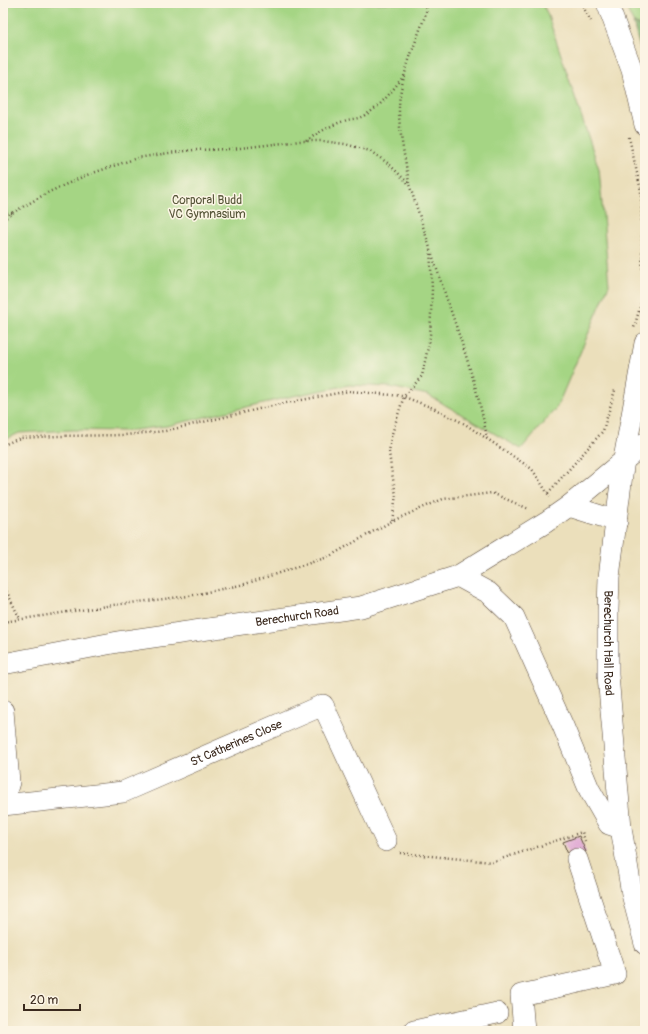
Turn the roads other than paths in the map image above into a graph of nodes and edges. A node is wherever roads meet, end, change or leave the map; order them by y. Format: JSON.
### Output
{"nodes":[{"id":1,"x":607,"y":3,"type":"edge"},
{"id":2,"x":637,"y":131,"type":"edge"},
{"id":3,"x":638,"y":338,"type":"edge"},
{"id":4,"x":645,"y":443,"type":"edge"},
{"id":5,"x":624,"y":459,"type":"junction"},
{"id":6,"x":557,"y":514,"type":"junction"},
{"id":7,"x":617,"y":521,"type":"junction"},
{"id":8,"x":458,"y":576,"type":"junction"},
{"id":9,"x":3,"y":664,"type":"edge"},
{"id":10,"x":3,"y":711,"type":"edge"},
{"id":11,"x":3,"y":804,"type":"edge"},
{"id":12,"x":621,"y":828,"type":"junction"},
{"id":13,"x":386,"y":840,"type":"road end"},
{"id":14,"x":577,"y":859,"type":"road end"},
{"id":15,"x":645,"y":944,"type":"edge"},
{"id":16,"x":497,"y":1013,"type":"dead end"},
{"id":17,"x":414,"y":1031,"type":"edge"},
{"id":18,"x":524,"y":1031,"type":"edge"}],
"edges":[{"from":1,"to":2,"type":"street"},
{"from":3,"to":5,"type":"street","name":"Berechurch Hall Road"},
{"from":4,"to":5,"type":"street","name":"Berechurch Road"},
{"from":5,"to":6,"type":"street","name":"Berechurch Road"},
{"from":5,"to":7,"type":"street","name":"Berechurch Hall Road"},
{"from":6,"to":7,"type":"street"},
{"from":6,"to":8,"type":"street","name":"Berechurch Road"},
{"from":7,"to":12,"type":"street","name":"Berechurch Hall Road"},
{"from":8,"to":9,"type":"street","name":"Berechurch Road"},
{"from":8,"to":12,"type":"street"},
{"from":10,"to":11,"type":"street"},
{"from":11,"to":13,"type":"street","name":"St Catherines Close"},
{"from":12,"to":15,"type":"street","name":"Berechurch Hall Road"},
{"from":14,"to":18,"type":"street"},
{"from":16,"to":17,"type":"street"}]}
